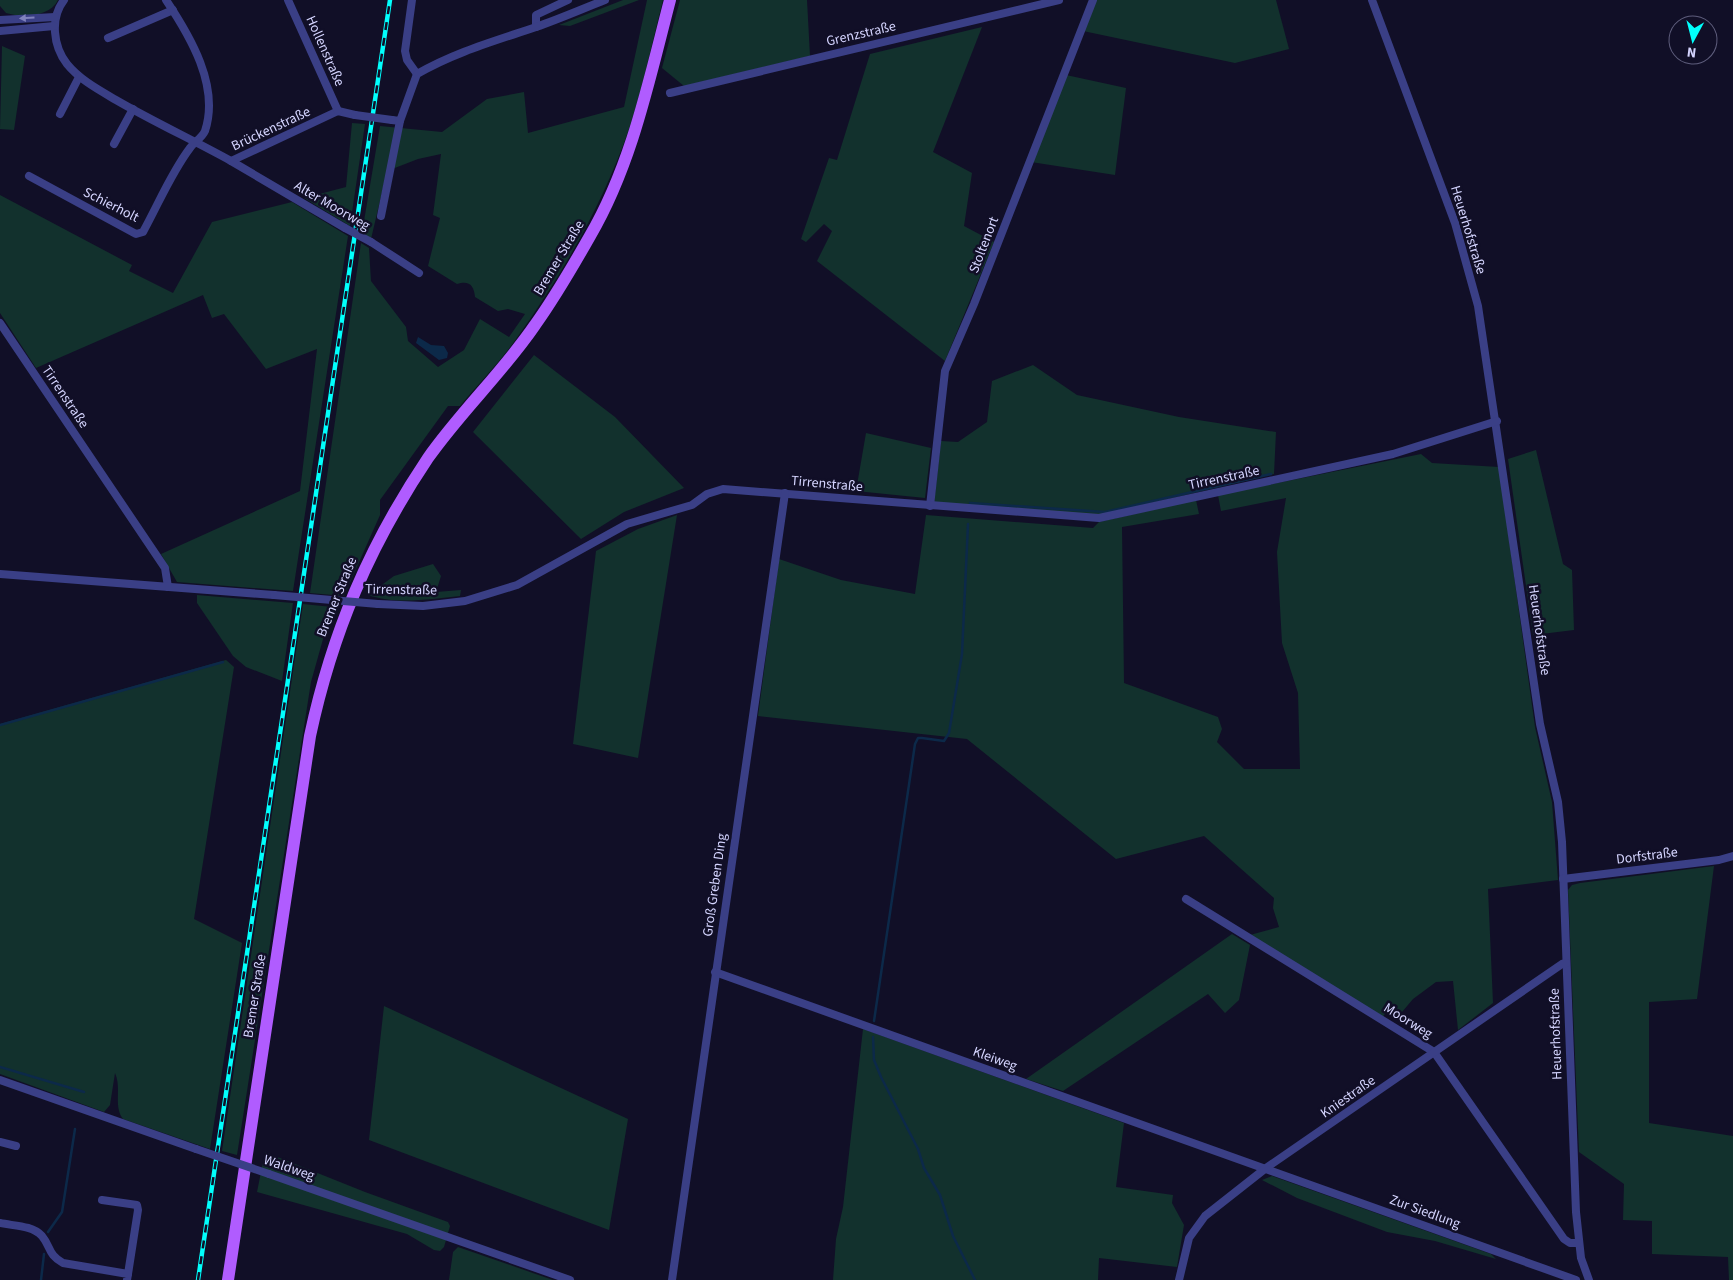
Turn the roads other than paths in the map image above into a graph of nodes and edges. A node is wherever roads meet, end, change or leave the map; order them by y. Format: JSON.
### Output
{"nodes":[{"id":1,"x":64,"y":0,"type":"edge"},
{"id":2,"x":166,"y":0,"type":"edge"},
{"id":3,"x":288,"y":0,"type":"edge"},
{"id":4,"x":412,"y":0,"type":"edge"},
{"id":5,"x":568,"y":0,"type":"edge"},
{"id":6,"x":605,"y":0,"type":"edge"},
{"id":7,"x":670,"y":0,"type":"edge"},
{"id":8,"x":1059,"y":0,"type":"edge"},
{"id":9,"x":1093,"y":0,"type":"edge"},
{"id":10,"x":1372,"y":0,"type":"edge"},
{"id":11,"x":173,"y":10,"type":"junction"},
{"id":12,"x":55,"y":17,"type":"junction"},
{"id":13,"x":0,"y":20,"type":"edge"},
{"id":14,"x":54,"y":26,"type":"junction"},
{"id":15,"x":536,"y":27,"type":"junction"},
{"id":16,"x":0,"y":31,"type":"edge"},
{"id":17,"x":108,"y":38,"type":"dead end"},
{"id":18,"x":417,"y":74,"type":"junction"},
{"id":19,"x":79,"y":77,"type":"junction"},
{"id":20,"x":670,"y":93,"type":"dead end"},
{"id":21,"x":133,"y":109,"type":"junction"},
{"id":22,"x":338,"y":112,"type":"junction"},
{"id":23,"x":60,"y":114,"type":"dead end"},
{"id":24,"x":396,"y":121,"type":"junction"},
{"id":25,"x":196,"y":142,"type":"junction"},
{"id":26,"x":114,"y":144,"type":"dead end"},
{"id":27,"x":231,"y":161,"type":"junction"},
{"id":28,"x":29,"y":176,"type":"dead end"},
{"id":29,"x":381,"y":216,"type":"dead end"},
{"id":30,"x":419,"y":273,"type":"dead end"},
{"id":31,"x":0,"y":323,"type":"edge"},
{"id":32,"x":1497,"y":421,"type":"junction"},
{"id":33,"x":785,"y":493,"type":"junction"},
{"id":34,"x":930,"y":506,"type":"junction"},
{"id":35,"x":0,"y":574,"type":"edge"},
{"id":36,"x":168,"y":587,"type":"junction"},
{"id":37,"x":1733,"y":856,"type":"edge"},
{"id":38,"x":1563,"y":879,"type":"junction"},
{"id":39,"x":1186,"y":899,"type":"dead end"},
{"id":40,"x":1566,"y":963,"type":"junction"},
{"id":41,"x":715,"y":972,"type":"junction"},
{"id":42,"x":1434,"y":1052,"type":"junction"},
{"id":43,"x":0,"y":1080,"type":"edge"},
{"id":44,"x":0,"y":1142,"type":"edge"},
{"id":45,"x":16,"y":1146,"type":"dead end"},
{"id":46,"x":1266,"y":1168,"type":"junction"},
{"id":47,"x":102,"y":1200,"type":"dead end"},
{"id":48,"x":0,"y":1223,"type":"edge"},
{"id":49,"x":1579,"y":1243,"type":"junction"},
{"id":50,"x":128,"y":1277,"type":"edge"},
{"id":51,"x":228,"y":1280,"type":"edge"},
{"id":52,"x":570,"y":1280,"type":"edge"},
{"id":53,"x":672,"y":1280,"type":"edge"},
{"id":54,"x":1179,"y":1280,"type":"edge"},
{"id":55,"x":1576,"y":1280,"type":"edge"},
{"id":56,"x":1588,"y":1280,"type":"edge"}],
"edges":[{"from":1,"to":12,"type":"street"},
{"from":2,"to":11,"type":"street","name":"Schierholt"},
{"from":3,"to":22,"type":"street","name":"Hollenstraße"},
{"from":4,"to":18,"type":"street"},
{"from":5,"to":15,"type":"street"},
{"from":6,"to":15,"type":"street"},
{"from":7,"to":51,"type":"main road","name":"Bremer Straße"},
{"from":8,"to":20,"type":"street","name":"Grenzstraße"},
{"from":9,"to":34,"type":"street","name":"Stoltenort"},
{"from":10,"to":32,"type":"street","name":"Heuerhofstraße"},
{"from":11,"to":17,"type":"street"},
{"from":11,"to":25,"type":"street","name":"Schierholt"},
{"from":12,"to":13,"type":"street","one_way":true},
{"from":12,"to":14,"type":"street","name":"Brückenstraße"},
{"from":14,"to":16,"type":"street"},
{"from":14,"to":19,"type":"street","name":"Brückenstraße"},
{"from":15,"to":18,"type":"street"},
{"from":18,"to":24,"type":"street"},
{"from":19,"to":21,"type":"street","name":"Brückenstraße"},
{"from":19,"to":23,"type":"street"},
{"from":21,"to":25,"type":"street","name":"Brückenstraße"},
{"from":21,"to":26,"type":"street"},
{"from":22,"to":24,"type":"street","bridge":true},
{"from":22,"to":27,"type":"street","name":"Brückenstraße"},
{"from":24,"to":29,"type":"street"},
{"from":25,"to":27,"type":"street","name":"Brückenstraße"},
{"from":25,"to":28,"type":"street","name":"Schierholt"},
{"from":27,"to":30,"type":"street","name":"Alter Moorweg","bridge":true},
{"from":31,"to":36,"type":"street","name":"Tirrenstraße"},
{"from":32,"to":34,"type":"street","name":"Tirrenstraße"},
{"from":32,"to":38,"type":"street","name":"Heuerhofstraße"},
{"from":33,"to":34,"type":"street","name":"Tirrenstraße"},
{"from":33,"to":36,"type":"street","name":"Tirrenstraße","bridge":true},
{"from":33,"to":41,"type":"street","name":"Groß Greben Ding"},
{"from":35,"to":36,"type":"street","name":"Tirrenstraße"},
{"from":37,"to":38,"type":"street","name":"Dorfstraße"},
{"from":38,"to":40,"type":"street","name":"Heuerhofstraße"},
{"from":39,"to":42,"type":"street","name":"Moorweg"},
{"from":40,"to":42,"type":"street","name":"Kniestraße"},
{"from":40,"to":49,"type":"street","name":"Heuerhofstraße"},
{"from":41,"to":46,"type":"street","name":"Kleiweg"},
{"from":41,"to":53,"type":"street","name":"Groß Greben Ding"},
{"from":42,"to":46,"type":"street","name":"Kniestraße"},
{"from":42,"to":49,"type":"street","name":"Moorweg"},
{"from":43,"to":52,"type":"street","name":"Waldweg","bridge":true},
{"from":44,"to":45,"type":"street"},
{"from":46,"to":54,"type":"street","name":"Kniestraße"},
{"from":46,"to":55,"type":"street","name":"Zur Siedlung"},
{"from":47,"to":50,"type":"street"},
{"from":48,"to":50,"type":"street"},
{"from":49,"to":56,"type":"street","name":"Heuerhofstraße"}]}
